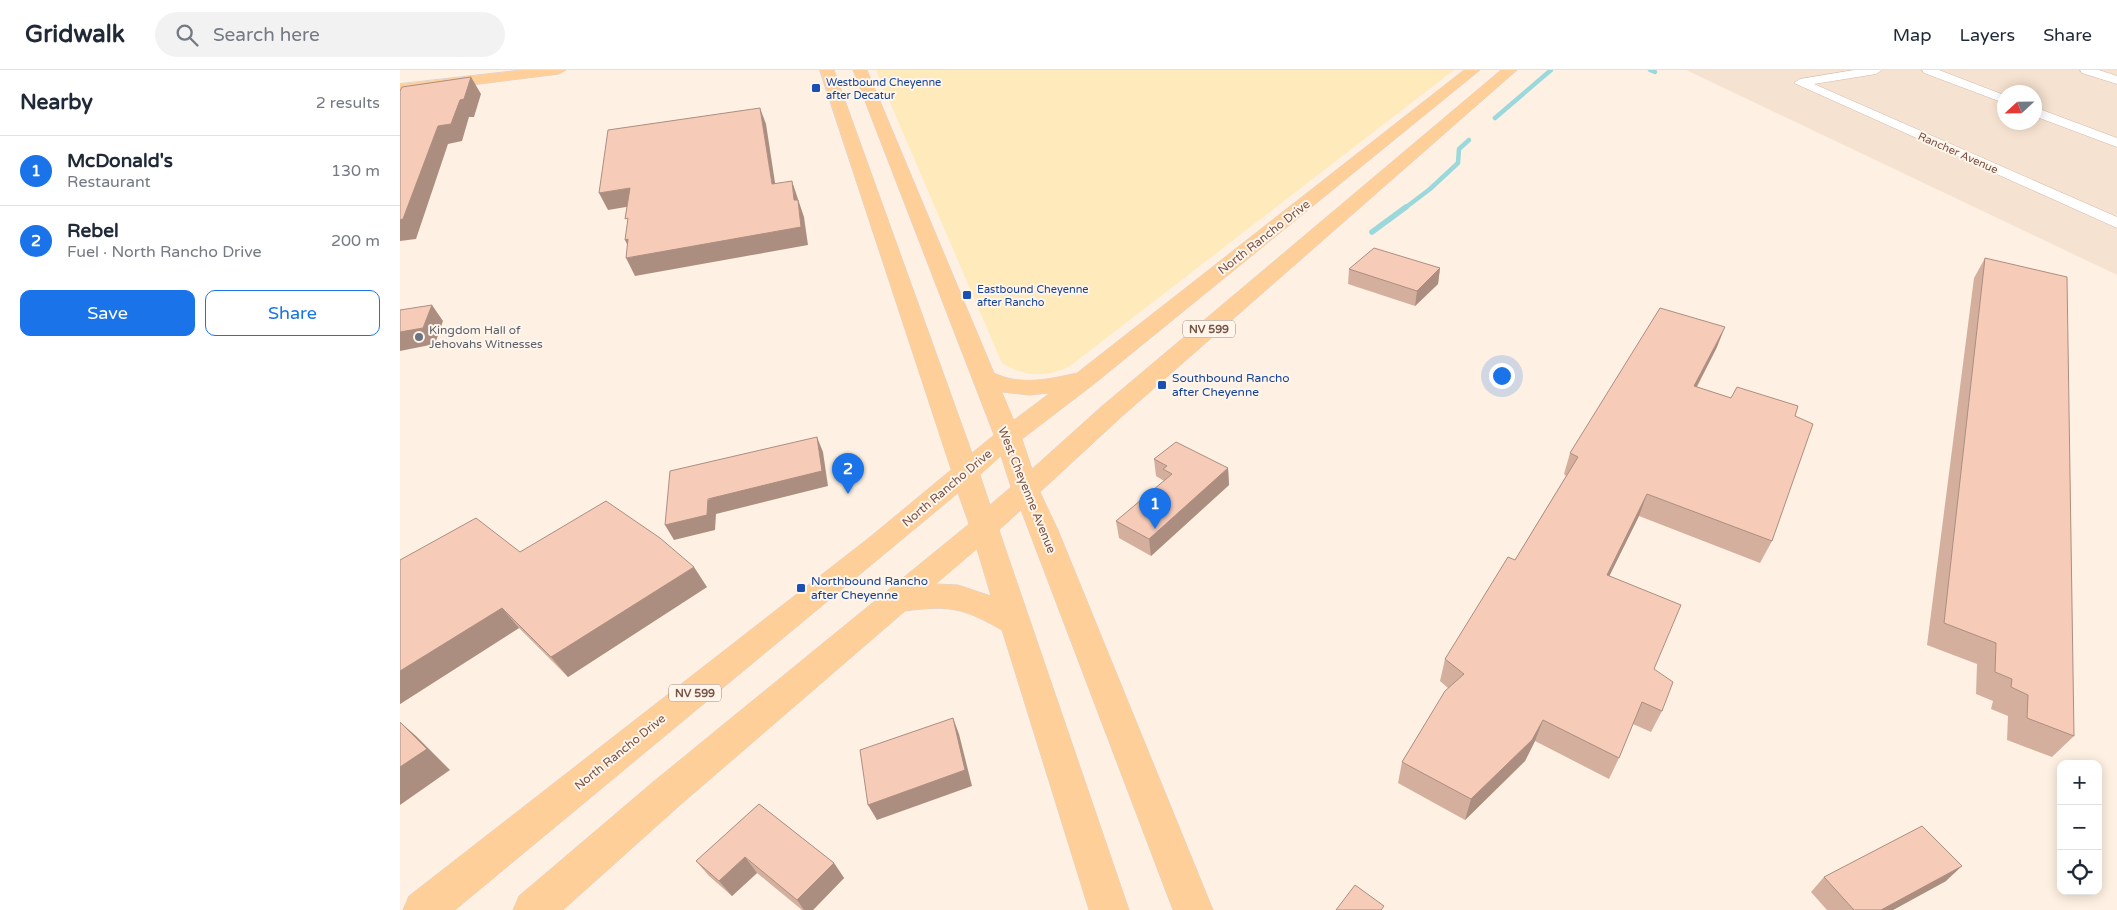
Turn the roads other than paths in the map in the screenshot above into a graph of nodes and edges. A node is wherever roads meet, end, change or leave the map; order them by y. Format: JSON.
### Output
{"nodes":[{"id":1,"x":471,"y":70,"type":"edge"},
{"id":2,"x":559,"y":70,"type":"edge"},
{"id":3,"x":827,"y":70,"type":"edge"},
{"id":4,"x":860,"y":70,"type":"edge"},
{"id":5,"x":1473,"y":70,"type":"edge"},
{"id":6,"x":1510,"y":70,"type":"edge"},
{"id":7,"x":1876,"y":70,"type":"edge"},
{"id":8,"x":1928,"y":70,"type":"edge"},
{"id":9,"x":2086,"y":70,"type":"edge"},
{"id":10,"x":400,"y":79,"type":"edge"},
{"id":11,"x":2117,"y":80,"type":"edge"},
{"id":12,"x":400,"y":89,"type":"edge"},
{"id":13,"x":1997,"y":97,"type":"edge"},
{"id":14,"x":1420,"y":114,"type":"junction"},
{"id":15,"x":2042,"y":114,"type":"edge"},
{"id":16,"x":1452,"y":121,"type":"junction"},
{"id":17,"x":2117,"y":143,"type":"edge"},
{"id":18,"x":2117,"y":223,"type":"edge"},
{"id":19,"x":982,"y":376,"type":"junction"},
{"id":20,"x":1085,"y":379,"type":"junction"},
{"id":21,"x":1008,"y":437,"type":"junction"},
{"id":22,"x":964,"y":474,"type":"junction"},
{"id":23,"x":1026,"y":491,"type":"junction"},
{"id":24,"x":984,"y":527,"type":"junction"},
{"id":25,"x":897,"y":600,"type":"junction"},
{"id":26,"x":1014,"y":622,"type":"junction"},
{"id":27,"x":423,"y":910,"type":"edge"},
{"id":28,"x":533,"y":910,"type":"edge"},
{"id":29,"x":1109,"y":910,"type":"edge"},
{"id":30,"x":1192,"y":910,"type":"edge"}],
"edges":[{"from":1,"to":10,"type":"main road"},
{"from":2,"to":12,"type":"main road"},
{"from":3,"to":22,"type":"main road"},
{"from":4,"to":19,"type":"main road","name":"West Cheyenne Avenue"},
{"from":5,"to":14,"type":"main road","name":"North Rancho Drive","number":"NV 599"},
{"from":6,"to":16,"type":"main road","number":"NV 599"},
{"from":7,"to":18,"type":"street","name":"Rancher Avenue"},
{"from":8,"to":13,"type":"street"},
{"from":9,"to":11,"type":"street"},
{"from":14,"to":16,"type":"main road"},
{"from":14,"to":20,"type":"main road","name":"North Rancho Drive","number":"NV 599"},
{"from":15,"to":17,"type":"street"},
{"from":16,"to":23,"type":"main road","number":"NV 599"},
{"from":19,"to":20,"type":"main road"},
{"from":19,"to":21,"type":"main road","name":"West Cheyenne Avenue"},
{"from":20,"to":21,"type":"main road","name":"North Rancho Drive","number":"NV 599"},
{"from":21,"to":22,"type":"main road","name":"North Rancho Drive","number":"NV 599"},
{"from":21,"to":23,"type":"main road","name":"West Cheyenne Avenue"},
{"from":22,"to":24,"type":"main road"},
{"from":22,"to":27,"type":"main road","name":"North Rancho Drive","number":"NV 599"},
{"from":23,"to":24,"type":"main road","number":"NV 599"},
{"from":23,"to":30,"type":"main road","name":"West Cheyenne Avenue"},
{"from":24,"to":25,"type":"main road","number":"NV 599"},
{"from":24,"to":26,"type":"main road"},
{"from":25,"to":26,"type":"main road"},
{"from":25,"to":28,"type":"main road","number":"NV 599"},
{"from":26,"to":29,"type":"main road"}]}
